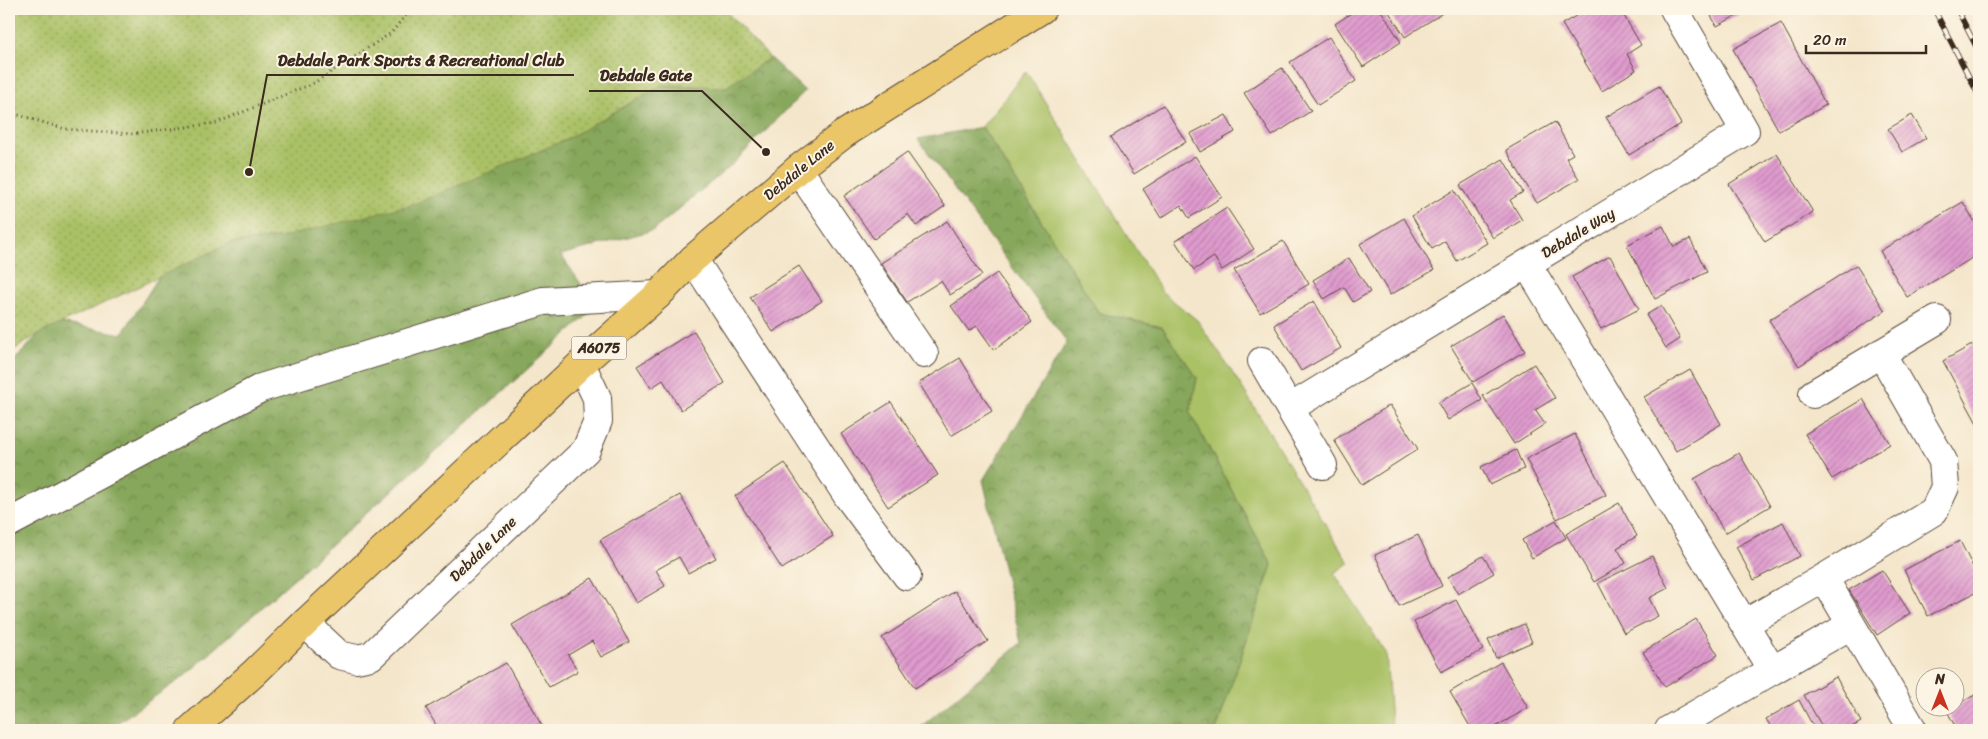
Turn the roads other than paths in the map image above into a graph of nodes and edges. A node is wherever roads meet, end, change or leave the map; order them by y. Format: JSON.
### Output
{"nodes":[{"id":1,"x":1042,"y":9,"type":"edge"},
{"id":2,"x":1674,"y":9,"type":"edge"},
{"id":3,"x":798,"y":169,"type":"junction"},
{"id":4,"x":693,"y":259,"type":"junction"},
{"id":5,"x":1527,"y":264,"type":"junction"},
{"id":6,"x":658,"y":295,"type":"junction"},
{"id":7,"x":1937,"y":320,"type":"dead end"},
{"id":8,"x":1881,"y":353,"type":"junction"},
{"id":9,"x":924,"y":354,"type":"dead end"},
{"id":10,"x":1262,"y":361,"type":"dead end"},
{"id":11,"x":581,"y":364,"type":"junction"},
{"id":12,"x":1813,"y":394,"type":"dead end"},
{"id":13,"x":1290,"y":408,"type":"junction"},
{"id":14,"x":1323,"y":465,"type":"dead end"},
{"id":15,"x":9,"y":523,"type":"edge"},
{"id":16,"x":907,"y":576,"type":"dead end"},
{"id":17,"x":1824,"y":578,"type":"junction"},
{"id":18,"x":304,"y":623,"type":"junction"},
{"id":19,"x":1746,"y":623,"type":"junction"},
{"id":20,"x":1851,"y":624,"type":"junction"},
{"id":21,"x":1772,"y":670,"type":"junction"},
{"id":22,"x":190,"y":730,"type":"edge"},
{"id":23,"x":1669,"y":730,"type":"edge"},
{"id":24,"x":1913,"y":730,"type":"edge"}],
"edges":[{"from":1,"to":3,"type":"main road","name":"Debdale Lane","number":"A6075"},
{"from":2,"to":5,"type":"street","name":"Debdale Way"},
{"from":3,"to":4,"type":"main road","name":"Debdale Lane","number":"A6075"},
{"from":3,"to":9,"type":"street"},
{"from":4,"to":6,"type":"main road","name":"Debdale Lane","number":"A6075"},
{"from":4,"to":16,"type":"street"},
{"from":5,"to":13,"type":"street","name":"Debdale Way"},
{"from":5,"to":19,"type":"street"},
{"from":6,"to":11,"type":"main road","name":"Debdale Lane","number":"A6075"},
{"from":6,"to":15,"type":"street"},
{"from":7,"to":8,"type":"street"},
{"from":8,"to":12,"type":"street"},
{"from":8,"to":17,"type":"street"},
{"from":10,"to":13,"type":"street"},
{"from":11,"to":18,"type":"main road","name":"Debdale Lane","number":"A6075"},
{"from":11,"to":18,"type":"street","name":"Debdale Lane"},
{"from":13,"to":14,"type":"street"},
{"from":17,"to":19,"type":"street"},
{"from":17,"to":20,"type":"street"},
{"from":18,"to":22,"type":"main road","name":"Debdale Lane","number":"A6075"},
{"from":19,"to":21,"type":"street"},
{"from":20,"to":21,"type":"street"},
{"from":20,"to":24,"type":"street"},
{"from":21,"to":23,"type":"street"}]}
